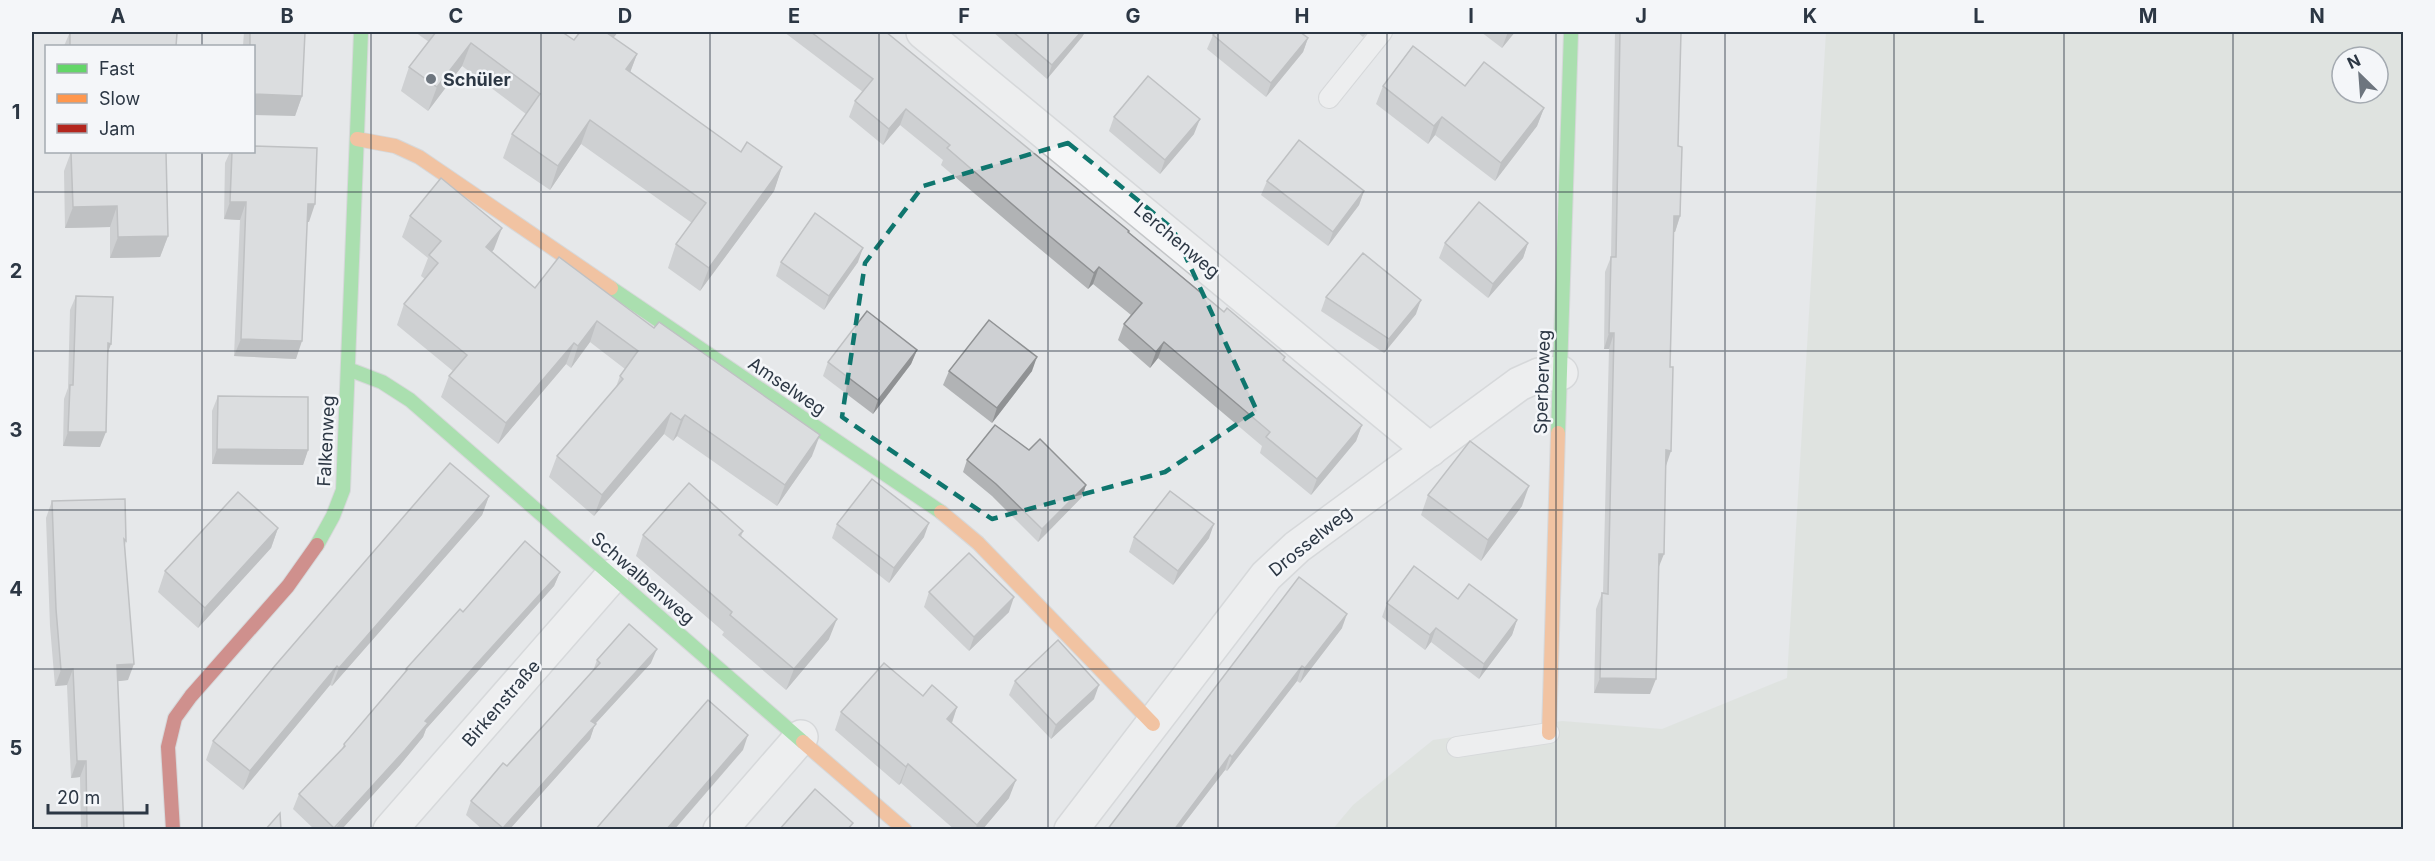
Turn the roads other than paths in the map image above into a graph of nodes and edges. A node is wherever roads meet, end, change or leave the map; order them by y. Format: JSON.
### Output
{"nodes":[{"id":1,"x":361,"y":32,"type":"edge"},
{"id":2,"x":923,"y":32,"type":"edge"},
{"id":3,"x":1382,"y":32,"type":"edge"},
{"id":4,"x":1571,"y":32,"type":"edge"},
{"id":5,"x":1329,"y":98,"type":"dead end"},
{"id":6,"x":357,"y":139,"type":"junction"},
{"id":7,"x":348,"y":369,"type":"junction"},
{"id":8,"x":1561,"y":373,"type":"junction"},
{"id":9,"x":1430,"y":450,"type":"junction"},
{"id":10,"x":612,"y":576,"type":"junction"},
{"id":11,"x":1153,"y":724,"type":"junction"},
{"id":12,"x":1549,"y":734,"type":"joint"},
{"id":13,"x":801,"y":737,"type":"junction"},
{"id":14,"x":1457,"y":747,"type":"dead end"},
{"id":15,"x":173,"y":830,"type":"edge"},
{"id":16,"x":390,"y":830,"type":"edge"},
{"id":17,"x":720,"y":830,"type":"edge"},
{"id":18,"x":905,"y":830,"type":"edge"},
{"id":19,"x":1071,"y":830,"type":"edge"}],
"edges":[{"from":1,"to":6,"type":"street","name":"Falkenweg"},
{"from":2,"to":9,"type":"street","name":"Lerchenweg"},
{"from":3,"to":5,"type":"lane"},
{"from":4,"to":8,"type":"street","name":"Sperberweg"},
{"from":6,"to":7,"type":"street","name":"Falkenweg"},
{"from":6,"to":11,"type":"street","name":"Amselweg"},
{"from":7,"to":10,"type":"street","name":"Schwalbenweg"},
{"from":7,"to":15,"type":"street","name":"Falkenweg"},
{"from":8,"to":9,"type":"street","name":"Drosselweg"},
{"from":8,"to":12,"type":"street","name":"Sperberweg"},
{"from":9,"to":11,"type":"street","name":"Drosselweg"},
{"from":10,"to":13,"type":"street","name":"Schwalbenweg"},
{"from":10,"to":16,"type":"street","name":"Birkenstraße"},
{"from":11,"to":19,"type":"street","name":"Drosselweg"},
{"from":12,"to":14,"type":"lane"},
{"from":13,"to":17,"type":"street"},
{"from":13,"to":18,"type":"street","name":"Schwalbenweg"}]}
